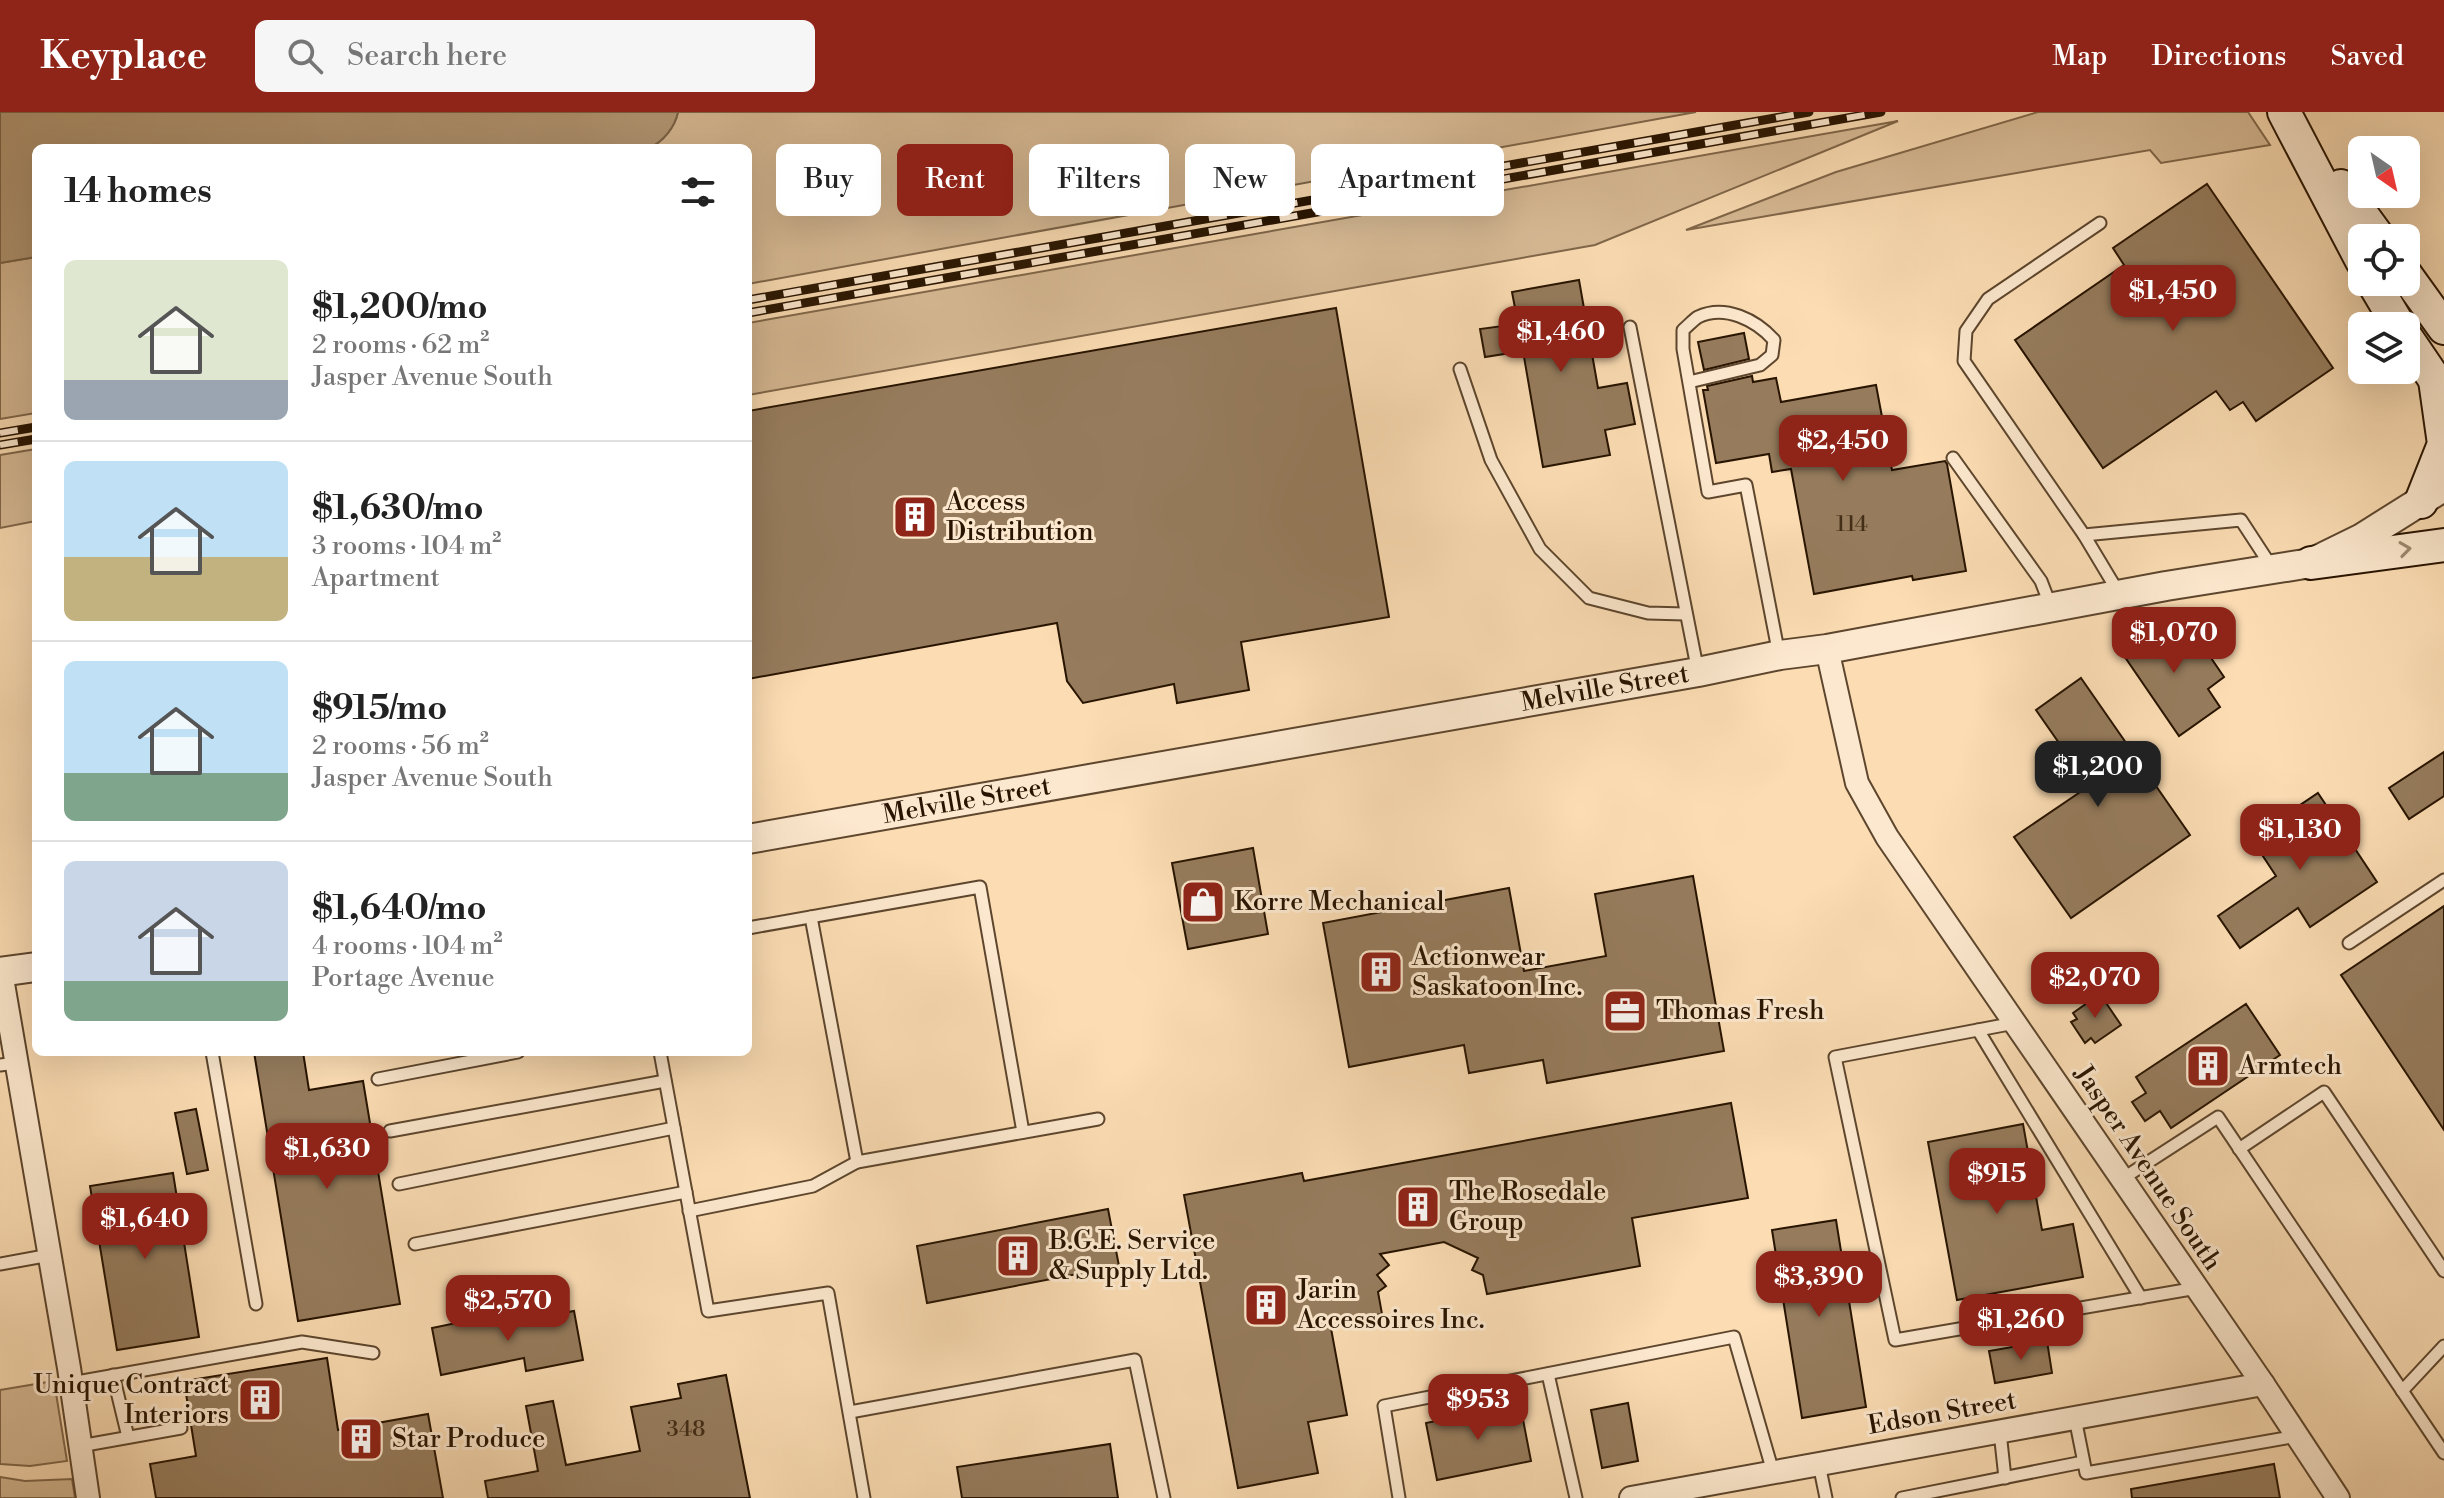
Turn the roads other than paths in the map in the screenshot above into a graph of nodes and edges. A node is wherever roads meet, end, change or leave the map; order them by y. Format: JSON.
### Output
{"nodes":[{"id":1,"x":2286,"y":112,"type":"edge"},
{"id":2,"x":2100,"y":223,"type":"dead end"},
{"id":3,"x":2369,"y":224,"type":"edge"},
{"id":4,"x":2348,"y":234,"type":"edge"},
{"id":5,"x":2420,"y":295,"type":"edge"},
{"id":6,"x":1630,"y":327,"type":"dead end"},
{"id":7,"x":2444,"y":328,"type":"edge"},
{"id":8,"x":2420,"y":358,"type":"edge"},
{"id":9,"x":1460,"y":369,"type":"dead end"},
{"id":10,"x":1689,"y":382,"type":"junction"},
{"id":11,"x":2440,"y":387,"type":"edge"},
{"id":12,"x":1953,"y":458,"type":"dead end"},
{"id":13,"x":2433,"y":494,"type":"edge"},
{"id":14,"x":2084,"y":535,"type":"junction"},
{"id":15,"x":2444,"y":545,"type":"edge"},
{"id":16,"x":2311,"y":563,"type":"junction"},
{"id":17,"x":2274,"y":570,"type":"junction"},
{"id":18,"x":2121,"y":596,"type":"junction"},
{"id":19,"x":2051,"y":608,"type":"junction"},
{"id":20,"x":1685,"y":614,"type":"junction"},
{"id":21,"x":1827,"y":649,"type":"junction"},
{"id":22,"x":1780,"y":655,"type":"junction"},
{"id":23,"x":1698,"y":672,"type":"junction"},
{"id":24,"x":752,"y":838,"type":"edge"},
{"id":25,"x":2444,"y":880,"type":"edge"},
{"id":26,"x":811,"y":917,"type":"junction"},
{"id":27,"x":752,"y":927,"type":"edge"},
{"id":28,"x":2349,"y":943,"type":"dead end"},
{"id":29,"x":32,"y":968,"type":"edge"},
{"id":30,"x":0,"y":972,"type":"edge"},
{"id":31,"x":2015,"y":1023,"type":"junction"},
{"id":32,"x":1978,"y":1030,"type":"junction"},
{"id":33,"x":213,"y":1056,"type":"edge"},
{"id":34,"x":497,"y":1056,"type":"edge"},
{"id":35,"x":661,"y":1056,"type":"edge"},
{"id":36,"x":8,"y":1064,"type":"edge"},
{"id":37,"x":378,"y":1079,"type":"dead end"},
{"id":38,"x":665,"y":1081,"type":"junction"},
{"id":39,"x":1098,"y":1119,"type":"dead end"},
{"id":40,"x":674,"y":1128,"type":"junction"},
{"id":41,"x":390,"y":1131,"type":"dead end"},
{"id":42,"x":1023,"y":1132,"type":"junction"},
{"id":43,"x":2239,"y":1149,"type":"junction"},
{"id":44,"x":857,"y":1162,"type":"junction"},
{"id":45,"x":2122,"y":1179,"type":"junction"},
{"id":46,"x":399,"y":1184,"type":"dead end"},
{"id":47,"x":686,"y":1192,"type":"junction"},
{"id":48,"x":689,"y":1211,"type":"junction"},
{"id":49,"x":415,"y":1244,"type":"dead end"},
{"id":50,"x":50,"y":1255,"type":"junction"},
{"id":51,"x":0,"y":1264,"type":"edge"},
{"id":52,"x":2444,"y":1271,"type":"edge"},
{"id":53,"x":2197,"y":1288,"type":"junction"},
{"id":54,"x":2141,"y":1298,"type":"junction"},
{"id":55,"x":256,"y":1304,"type":"dead end"},
{"id":56,"x":2444,"y":1346,"type":"edge"},
{"id":57,"x":373,"y":1353,"type":"dead end"},
{"id":58,"x":1548,"y":1374,"type":"junction"},
{"id":59,"x":113,"y":1375,"type":"junction"},
{"id":60,"x":71,"y":1383,"type":"junction"},
{"id":61,"x":2263,"y":1384,"type":"junction"},
{"id":62,"x":2402,"y":1391,"type":"junction"},
{"id":63,"x":850,"y":1412,"type":"junction"},
{"id":64,"x":2075,"y":1418,"type":"junction"},
{"id":65,"x":181,"y":1428,"type":"dead end"},
{"id":66,"x":2000,"y":1432,"type":"junction"},
{"id":67,"x":2297,"y":1436,"type":"junction"},
{"id":68,"x":128,"y":1437,"type":"junction"},
{"id":69,"x":80,"y":1446,"type":"junction"},
{"id":70,"x":2444,"y":1453,"type":"edge"},
{"id":71,"x":2083,"y":1462,"type":"junction"},
{"id":72,"x":1819,"y":1464,"type":"junction"},
{"id":73,"x":1773,"y":1472,"type":"junction"},
{"id":74,"x":2005,"y":1478,"type":"junction"},
{"id":75,"x":88,"y":1498,"type":"edge"},
{"id":76,"x":864,"y":1498,"type":"edge"},
{"id":77,"x":1164,"y":1498,"type":"edge"},
{"id":78,"x":1399,"y":1498,"type":"edge"},
{"id":79,"x":1576,"y":1498,"type":"edge"},
{"id":80,"x":1631,"y":1498,"type":"edge"},
{"id":81,"x":1826,"y":1498,"type":"edge"},
{"id":82,"x":1902,"y":1498,"type":"edge"},
{"id":83,"x":2338,"y":1498,"type":"edge"}],
"edges":[{"from":1,"to":3,"type":"main road"},
{"from":1,"to":4,"type":"main road"},
{"from":2,"to":14,"type":"lane"},
{"from":5,"to":7,"type":"main road"},
{"from":6,"to":20,"type":"lane"},
{"from":8,"to":11,"type":"main road"},
{"from":9,"to":20,"type":"lane"},
{"from":10,"to":10,"type":"lane"},
{"from":10,"to":22,"type":"lane"},
{"from":11,"to":13,"type":"main road"},
{"from":12,"to":19,"type":"lane"},
{"from":13,"to":16,"type":"street","name":"Melville Street"},
{"from":14,"to":17,"type":"lane"},
{"from":14,"to":18,"type":"lane"},
{"from":16,"to":15,"type":"main road","one_way":true},
{"from":16,"to":17,"type":"street","name":"Melville Street"},
{"from":17,"to":18,"type":"street","name":"Melville Street"},
{"from":18,"to":19,"type":"street","name":"Melville Street"},
{"from":19,"to":21,"type":"street","name":"Melville Street"},
{"from":20,"to":23,"type":"lane"},
{"from":21,"to":22,"type":"street","name":"Melville Street"},
{"from":21,"to":31,"type":"street","name":"Jasper Avenue South"},
{"from":22,"to":23,"type":"street","name":"Melville Street"},
{"from":23,"to":24,"type":"street","name":"Melville Street"},
{"from":25,"to":28,"type":"lane"},
{"from":26,"to":27,"type":"lane"},
{"from":26,"to":42,"type":"lane"},
{"from":26,"to":44,"type":"lane"},
{"from":29,"to":30,"type":"street"},
{"from":30,"to":36,"type":"street"},
{"from":31,"to":32,"type":"lane"},
{"from":31,"to":45,"type":"street","name":"Jasper Avenue South"},
{"from":32,"to":54,"type":"lane"},
{"from":32,"to":54,"type":"lane"},
{"from":33,"to":55,"type":"lane"},
{"from":34,"to":37,"type":"lane"},
{"from":35,"to":38,"type":"lane"},
{"from":36,"to":50,"type":"street"},
{"from":38,"to":40,"type":"lane"},
{"from":38,"to":41,"type":"lane"},
{"from":39,"to":42,"type":"lane"},
{"from":40,"to":46,"type":"lane"},
{"from":40,"to":47,"type":"lane"},
{"from":42,"to":44,"type":"lane"},
{"from":43,"to":45,"type":"lane"},
{"from":43,"to":52,"type":"lane"},
{"from":43,"to":62,"type":"lane"},
{"from":44,"to":48,"type":"lane"},
{"from":45,"to":53,"type":"street","name":"Jasper Avenue South"},
{"from":47,"to":48,"type":"lane"},
{"from":47,"to":49,"type":"lane"},
{"from":48,"to":63,"type":"lane"},
{"from":50,"to":51,"type":"lane"},
{"from":50,"to":60,"type":"street"},
{"from":53,"to":54,"type":"lane"},
{"from":53,"to":61,"type":"street","name":"Jasper Avenue South"},
{"from":56,"to":62,"type":"lane"},
{"from":57,"to":59,"type":"lane"},
{"from":58,"to":73,"type":"lane"},
{"from":58,"to":78,"type":"lane"},
{"from":58,"to":79,"type":"lane"},
{"from":59,"to":60,"type":"lane"},
{"from":59,"to":68,"type":"lane"},
{"from":60,"to":69,"type":"street"},
{"from":61,"to":64,"type":"street","name":"Edson Street"},
{"from":61,"to":67,"type":"street","name":"Jasper Avenue South"},
{"from":62,"to":70,"type":"lane"},
{"from":63,"to":76,"type":"lane"},
{"from":63,"to":77,"type":"lane"},
{"from":64,"to":66,"type":"street","name":"Edson Street"},
{"from":64,"to":71,"type":"lane"},
{"from":65,"to":68,"type":"lane"},
{"from":66,"to":72,"type":"street","name":"Edson Street"},
{"from":66,"to":74,"type":"lane"},
{"from":67,"to":71,"type":"lane"},
{"from":67,"to":83,"type":"street","name":"Jasper Avenue South"},
{"from":68,"to":69,"type":"lane"},
{"from":69,"to":75,"type":"street"},
{"from":71,"to":74,"type":"lane"},
{"from":72,"to":73,"type":"street","name":"Edson Street"},
{"from":72,"to":81,"type":"lane"},
{"from":73,"to":80,"type":"street","name":"Edson Street"},
{"from":74,"to":82,"type":"lane"}]}
